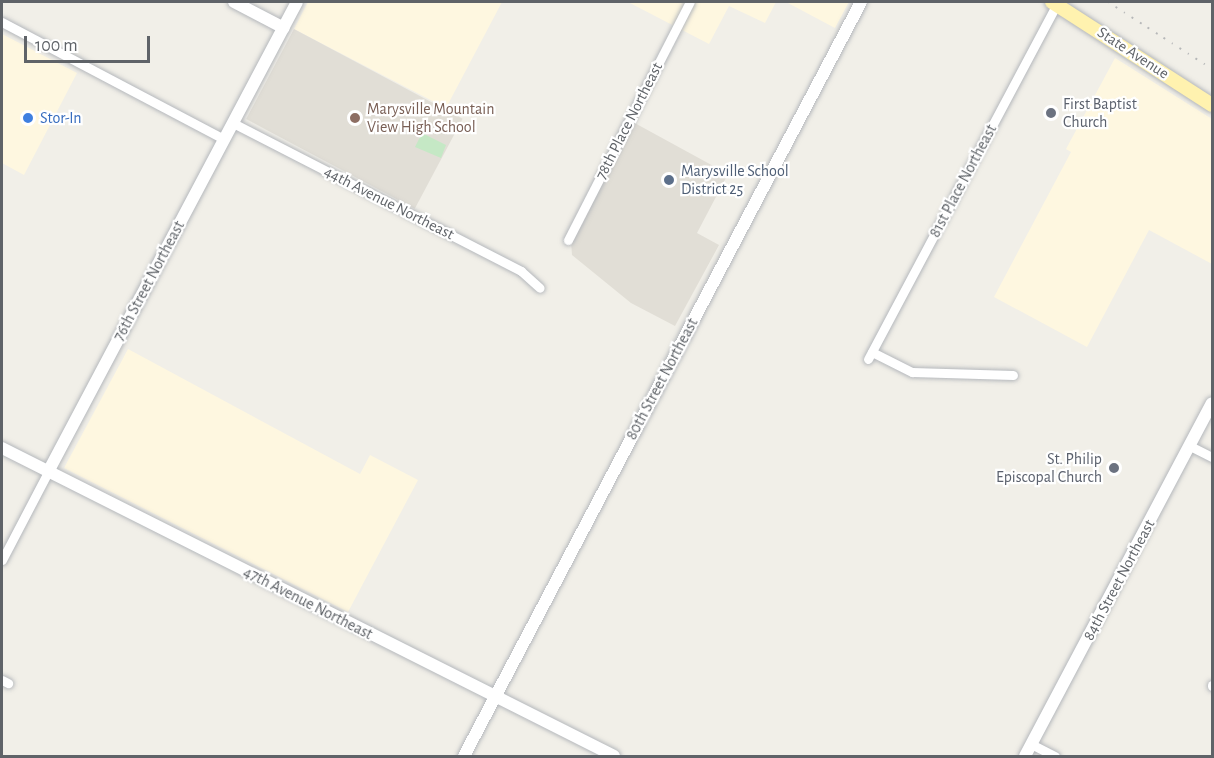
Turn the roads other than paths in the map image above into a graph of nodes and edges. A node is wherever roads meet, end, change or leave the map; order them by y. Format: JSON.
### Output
{"nodes":[{"id":1,"x":234,"y":2,"type":"edge"},
{"id":2,"x":297,"y":2,"type":"edge"},
{"id":3,"x":690,"y":2,"type":"edge"},
{"id":4,"x":861,"y":2,"type":"edge"},
{"id":5,"x":1055,"y":3,"type":"edge"},
{"id":6,"x":2,"y":22,"type":"edge"},
{"id":7,"x":284,"y":28,"type":"junction"},
{"id":8,"x":1212,"y":105,"type":"edge"},
{"id":9,"x":233,"y":123,"type":"junction"},
{"id":10,"x":224,"y":139,"type":"junction"},
{"id":11,"x":568,"y":240,"type":"dead end"},
{"id":12,"x":540,"y":288,"type":"dead end"},
{"id":13,"x":1013,"y":375,"type":"dead end"},
{"id":14,"x":1212,"y":403,"type":"edge"},
{"id":15,"x":1190,"y":446,"type":"junction"},
{"id":16,"x":2,"y":448,"type":"edge"},
{"id":17,"x":1212,"y":457,"type":"edge"},
{"id":18,"x":48,"y":472,"type":"junction"},
{"id":19,"x":2,"y":560,"type":"edge"},
{"id":20,"x":495,"y":697,"type":"junction"},
{"id":21,"x":1031,"y":744,"type":"junction"},
{"id":22,"x":464,"y":756,"type":"edge"},
{"id":23,"x":614,"y":756,"type":"edge"},
{"id":24,"x":1025,"y":756,"type":"edge"},
{"id":25,"x":1055,"y":756,"type":"edge"}],
"edges":[{"from":1,"to":7,"type":"street"},
{"from":2,"to":7,"type":"street","name":"76th Street Northeast"},
{"from":3,"to":11,"type":"street","name":"78th Place Northeast"},
{"from":4,"to":20,"type":"street","name":"80th Street Northeast"},
{"from":5,"to":8,"type":"main road","name":"State Avenue"},
{"from":5,"to":13,"type":"street","name":"81st Place Northeast"},
{"from":6,"to":10,"type":"street"},
{"from":7,"to":9,"type":"street","name":"76th Street Northeast"},
{"from":9,"to":10,"type":"street","name":"76th Street Northeast"},
{"from":9,"to":12,"type":"street","name":"44th Avenue Northeast"},
{"from":10,"to":18,"type":"street","name":"76th Street Northeast"},
{"from":14,"to":15,"type":"street","name":"84th Street Northeast"},
{"from":15,"to":17,"type":"street"},
{"from":15,"to":21,"type":"street","name":"84th Street Northeast"},
{"from":16,"to":18,"type":"street","name":"47th Avenue Northeast"},
{"from":18,"to":19,"type":"street","name":"76th Street Northeast"},
{"from":18,"to":20,"type":"street","name":"47th Avenue Northeast"},
{"from":20,"to":22,"type":"street","name":"80th Street Northeast"},
{"from":20,"to":23,"type":"street","name":"47th Avenue Northeast"},
{"from":21,"to":24,"type":"street","name":"84th Street Northeast"},
{"from":21,"to":25,"type":"street"}]}
